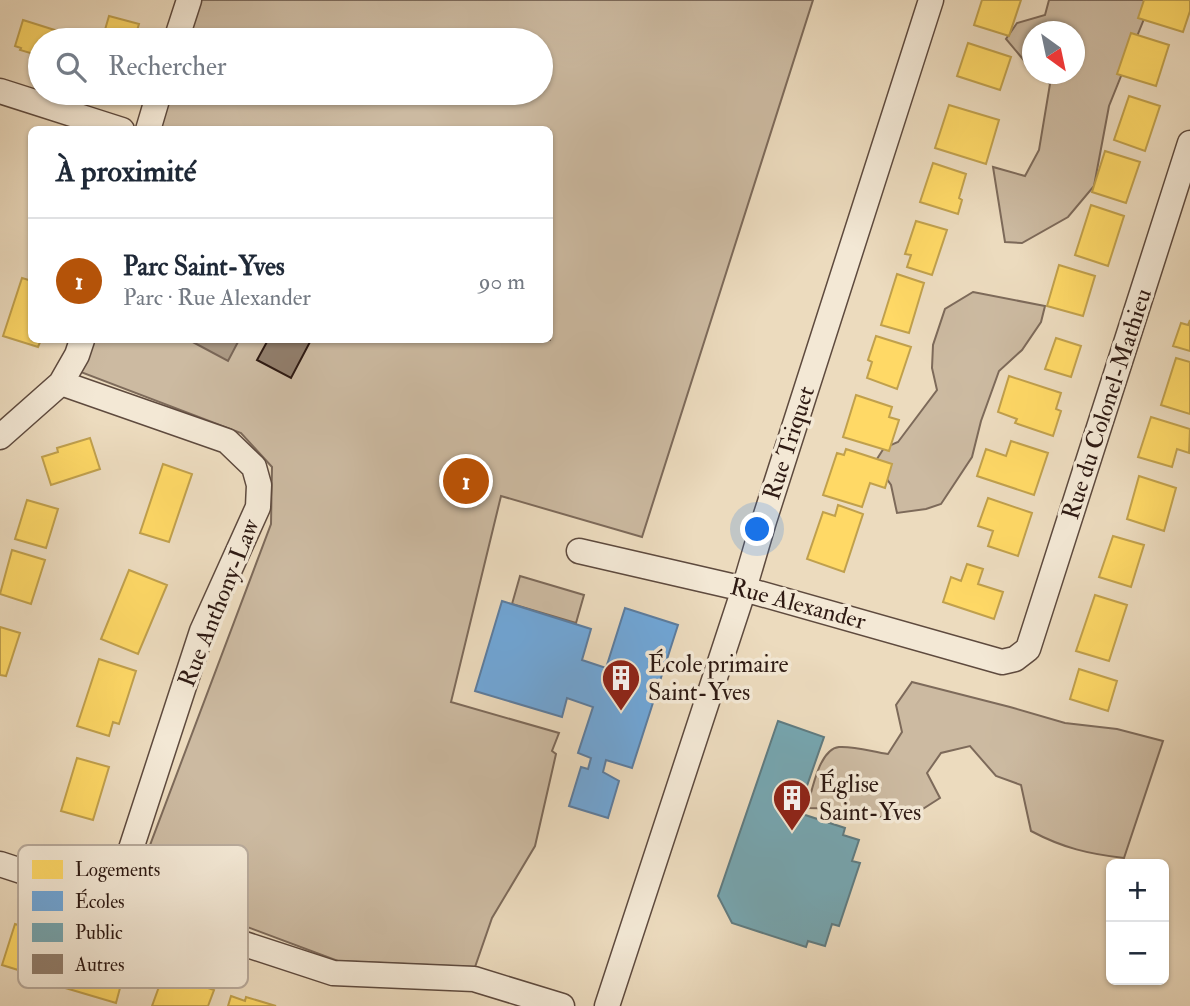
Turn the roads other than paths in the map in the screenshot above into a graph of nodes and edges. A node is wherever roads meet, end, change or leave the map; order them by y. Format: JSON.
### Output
{"nodes":[{"id":1,"x":189,"y":0,"type":"edge"},
{"id":2,"x":931,"y":0,"type":"edge"},
{"id":3,"x":180,"y":28,"type":"edge"},
{"id":4,"x":0,"y":91,"type":"edge"},
{"id":5,"x":28,"y":100,"type":"edge"},
{"id":6,"x":44,"y":105,"type":"edge"},
{"id":7,"x":155,"y":105,"type":"edge"},
{"id":8,"x":109,"y":126,"type":"edge"},
{"id":9,"x":149,"y":126,"type":"edge"},
{"id":10,"x":1190,"y":144,"type":"edge"},
{"id":11,"x":81,"y":343,"type":"edge"},
{"id":12,"x":61,"y":383,"type":"junction"},
{"id":13,"x":0,"y":437,"type":"edge"},
{"id":14,"x":579,"y":551,"type":"dead end"},
{"id":15,"x":744,"y":589,"type":"junction"},
{"id":16,"x":1015,"y":659,"type":"joint"},
{"id":17,"x":132,"y":845,"type":"edge"},
{"id":18,"x":0,"y":864,"type":"edge"},
{"id":19,"x":18,"y":870,"type":"edge"},
{"id":20,"x":248,"y":945,"type":"edge"},
{"id":21,"x":562,"y":1006,"type":"edge"},
{"id":22,"x":607,"y":1006,"type":"edge"}],
"edges":[{"from":1,"to":3,"type":"street"},
{"from":2,"to":15,"type":"street","name":"Rue Triquet"},
{"from":4,"to":5,"type":"street"},
{"from":6,"to":8,"type":"street"},
{"from":7,"to":9,"type":"street"},
{"from":10,"to":16,"type":"street","name":"Rue du Colonel-Mathieu"},
{"from":11,"to":12,"type":"street"},
{"from":12,"to":13,"type":"street"},
{"from":12,"to":17,"type":"street","name":"Rue Anthony-Law"},
{"from":14,"to":15,"type":"street","name":"Rue Alexander"},
{"from":15,"to":16,"type":"street","name":"Rue Alexander"},
{"from":15,"to":22,"type":"street","name":"Rue Triquet"},
{"from":18,"to":19,"type":"street"},
{"from":20,"to":21,"type":"street"}]}
